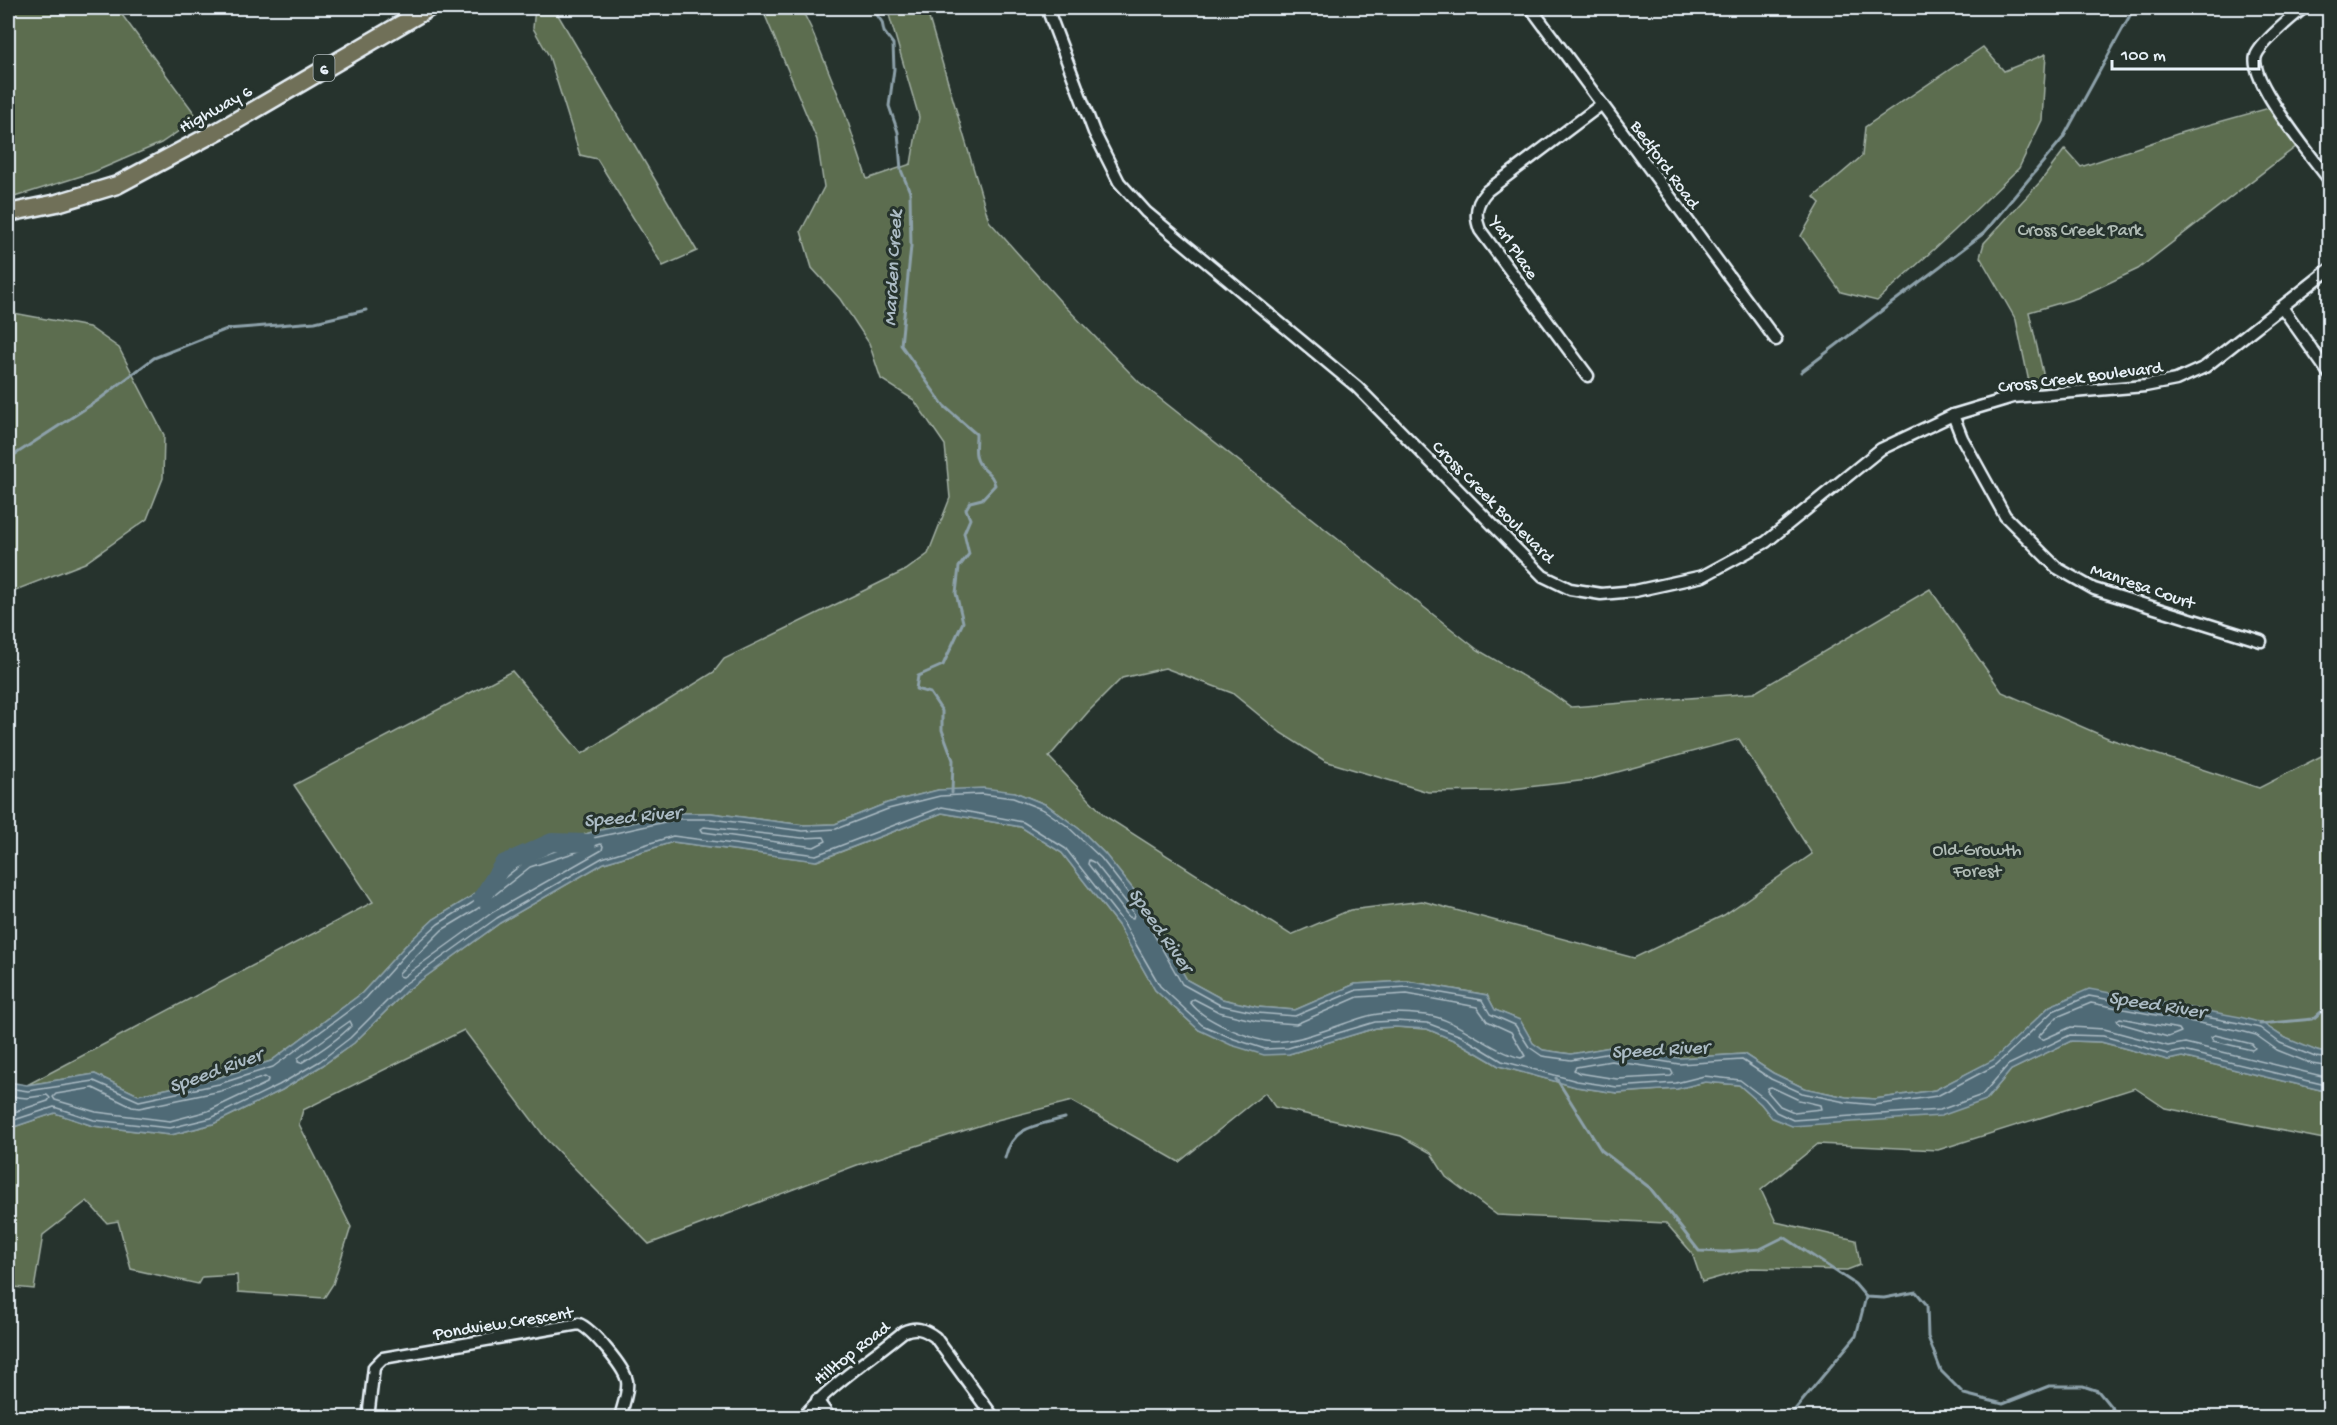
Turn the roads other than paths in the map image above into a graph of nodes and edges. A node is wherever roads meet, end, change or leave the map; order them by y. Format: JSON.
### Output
{"nodes":[{"id":1,"x":429,"y":8,"type":"edge"},
{"id":2,"x":1047,"y":8,"type":"edge"},
{"id":3,"x":1531,"y":8,"type":"edge"},
{"id":4,"x":2304,"y":8,"type":"edge"},
{"id":5,"x":1602,"y":104,"type":"junction"},
{"id":6,"x":2330,"y":181,"type":"edge"},
{"id":7,"x":8,"y":213,"type":"edge"},
{"id":8,"x":2330,"y":269,"type":"edge"},
{"id":9,"x":2282,"y":307,"type":"junction"},
{"id":10,"x":1776,"y":340,"type":"dead end"},
{"id":11,"x":2330,"y":375,"type":"edge"},
{"id":12,"x":1588,"y":376,"type":"dead end"},
{"id":13,"x":1953,"y":415,"type":"junction"},
{"id":14,"x":2261,"y":641,"type":"dead end"},
{"id":15,"x":817,"y":1400,"type":"junction"},
{"id":16,"x":368,"y":1418,"type":"edge"},
{"id":17,"x":620,"y":1418,"type":"edge"},
{"id":18,"x":802,"y":1418,"type":"edge"},
{"id":19,"x":830,"y":1418,"type":"edge"},
{"id":20,"x":994,"y":1418,"type":"edge"}],
"edges":[{"from":1,"to":7,"type":"main road","name":"Highway 6","number":"6"},
{"from":2,"to":13,"type":"street","name":"Cross Creek Boulevard"},
{"from":3,"to":5,"type":"street","name":"Bedford Road"},
{"from":4,"to":6,"type":"street"},
{"from":5,"to":10,"type":"street","name":"Bedford Road"},
{"from":5,"to":12,"type":"street","name":"Yarl Place"},
{"from":8,"to":9,"type":"street","name":"Cross Creek Boulevard"},
{"from":9,"to":11,"type":"street"},
{"from":9,"to":13,"type":"street","name":"Cross Creek Boulevard"},
{"from":13,"to":14,"type":"street","name":"Manresa Court"},
{"from":15,"to":18,"type":"street","name":"Hilltop Road"},
{"from":15,"to":19,"type":"street"},
{"from":15,"to":20,"type":"street","name":"Hilltop Road"},
{"from":16,"to":17,"type":"street","name":"Pondview Crescent"}]}
